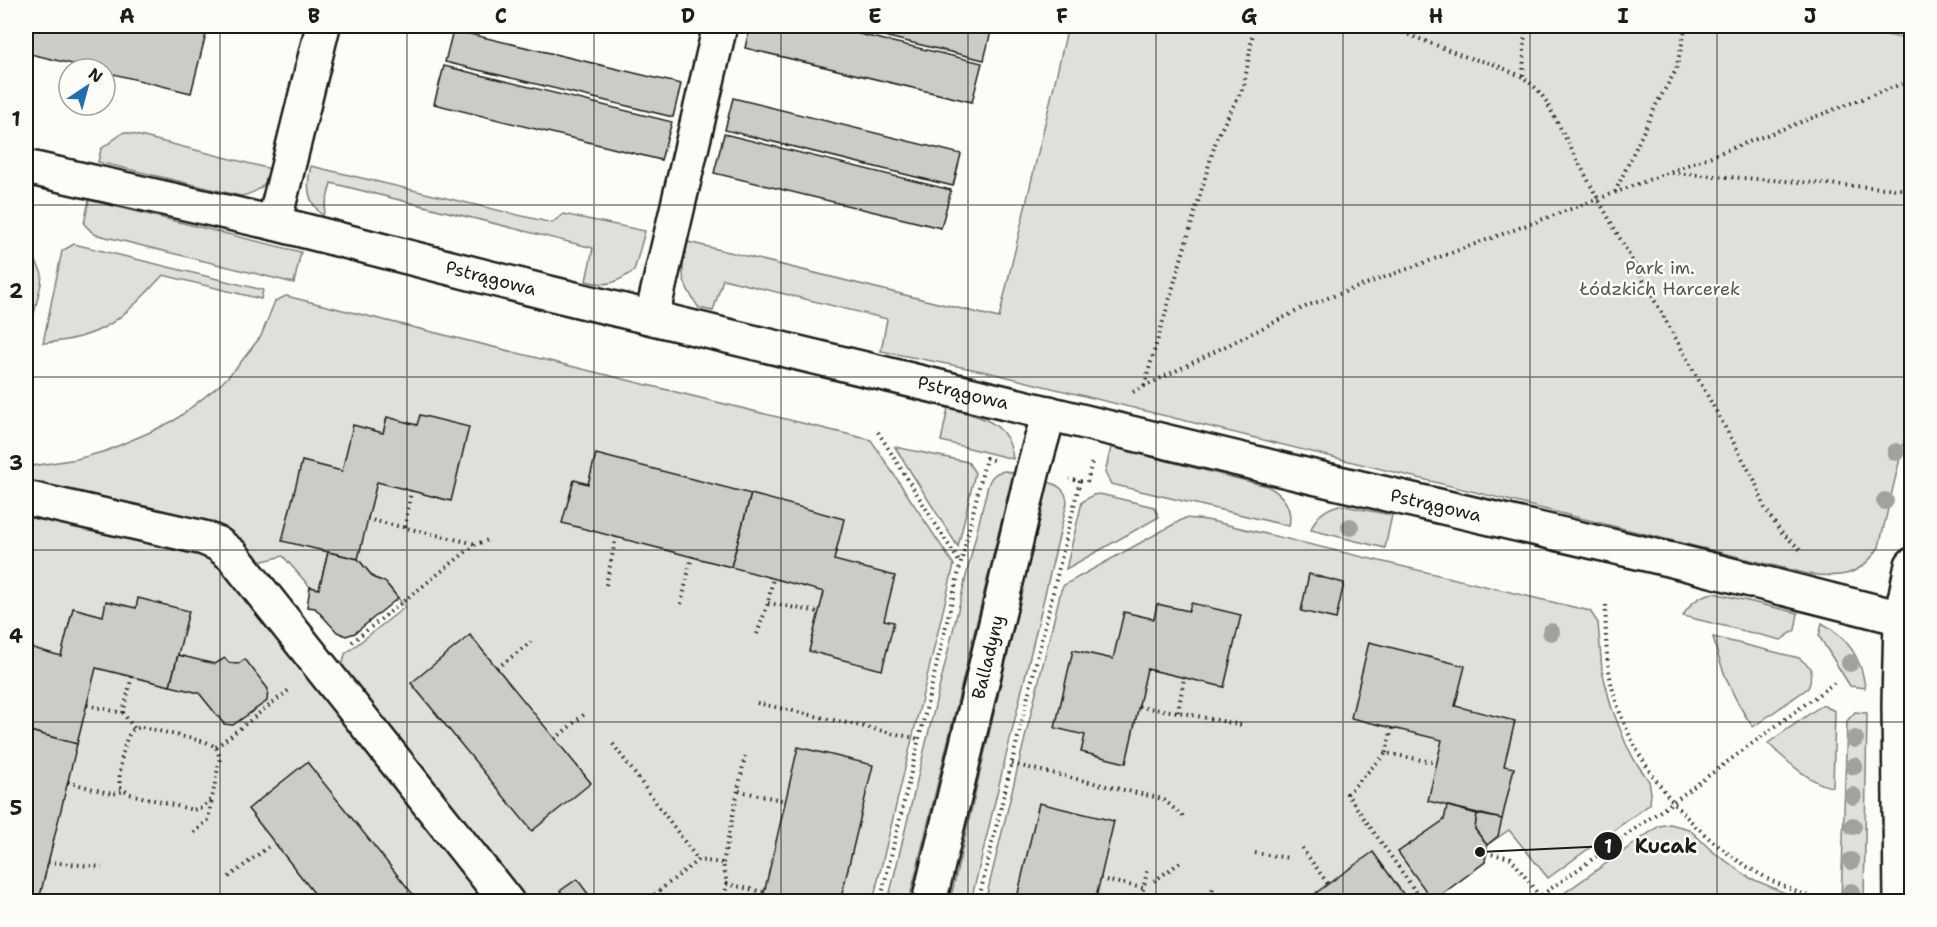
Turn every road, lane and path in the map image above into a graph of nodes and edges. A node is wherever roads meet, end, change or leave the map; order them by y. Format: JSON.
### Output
{"nodes":[{"id":1,"x":323,"y":26,"type":"edge"},
{"id":2,"x":720,"y":26,"type":"edge"},
{"id":3,"x":1254,"y":26,"type":"edge"},
{"id":4,"x":1386,"y":26,"type":"edge"},
{"id":5,"x":1525,"y":26,"type":"edge"},
{"id":6,"x":1686,"y":26,"type":"edge"},
{"id":7,"x":1523,"y":77,"type":"junction"},
{"id":8,"x":1911,"y":80,"type":"edge"},
{"id":9,"x":26,"y":166,"type":"edge"},
{"id":10,"x":1668,"y":172,"type":"junction"},
{"id":11,"x":1911,"y":190,"type":"edge"},
{"id":12,"x":1615,"y":193,"type":"junction"},
{"id":13,"x":1598,"y":199,"type":"junction"},
{"id":14,"x":274,"y":223,"type":"junction"},
{"id":15,"x":652,"y":316,"type":"junction"},
{"id":16,"x":1144,"y":387,"type":"junction"},
{"id":17,"x":1048,"y":412,"type":"junction"},
{"id":18,"x":1080,"y":420,"type":"junction"},
{"id":19,"x":878,"y":432,"type":"dead end"},
{"id":20,"x":411,"y":491,"type":"dead end"},
{"id":21,"x":26,"y":498,"type":"edge"},
{"id":22,"x":368,"y":519,"type":"dead end"},
{"id":23,"x":405,"y":527,"type":"junction"},
{"id":24,"x":616,"y":537,"type":"dead end"},
{"id":25,"x":476,"y":544,"type":"dead end"},
{"id":26,"x":692,"y":556,"type":"dead end"},
{"id":27,"x":961,"y":564,"type":"dead end"},
{"id":28,"x":1911,"y":565,"type":"edge"},
{"id":29,"x":773,"y":578,"type":"dead end"},
{"id":30,"x":606,"y":585,"type":"dead end"},
{"id":31,"x":1842,"y":602,"type":"junction"},
{"id":32,"x":768,"y":603,"type":"junction"},
{"id":33,"x":681,"y":604,"type":"dead end"},
{"id":34,"x":1606,"y":605,"type":"dead end"},
{"id":35,"x":819,"y":612,"type":"dead end"},
{"id":36,"x":1901,"y":618,"type":"junction"},
{"id":37,"x":757,"y":634,"type":"dead end"},
{"id":38,"x":531,"y":642,"type":"dead end"},
{"id":39,"x":497,"y":668,"type":"dead end"},
{"id":40,"x":132,"y":676,"type":"dead end"},
{"id":41,"x":1184,"y":678,"type":"dead end"},
{"id":42,"x":1834,"y":683,"type":"dead end"},
{"id":43,"x":758,"y":703,"type":"dead end"},
{"id":44,"x":87,"y":705,"type":"dead end"},
{"id":45,"x":1139,"y":707,"type":"dead end"},
{"id":46,"x":587,"y":712,"type":"dead end"},
{"id":47,"x":1178,"y":712,"type":"junction"},
{"id":48,"x":123,"y":713,"type":"junction"},
{"id":49,"x":1241,"y":724,"type":"dead end"},
{"id":50,"x":134,"y":728,"type":"junction"},
{"id":51,"x":1392,"y":728,"type":"dead end"},
{"id":52,"x":555,"y":739,"type":"dead end"},
{"id":53,"x":919,"y":739,"type":"dead end"},
{"id":54,"x":613,"y":744,"type":"dead end"},
{"id":55,"x":1906,"y":750,"type":"edge"},
{"id":56,"x":1386,"y":753,"type":"junction"},
{"id":57,"x":745,"y":756,"type":"dead end"},
{"id":58,"x":1437,"y":763,"type":"dead end"},
{"id":59,"x":1012,"y":764,"type":"dead end"},
{"id":60,"x":68,"y":782,"type":"dead end"},
{"id":61,"x":125,"y":791,"type":"junction"},
{"id":62,"x":739,"y":791,"type":"junction"},
{"id":63,"x":212,"y":798,"type":"junction"},
{"id":64,"x":786,"y":801,"type":"dead end"},
{"id":65,"x":1673,"y":802,"type":"junction"},
{"id":66,"x":1184,"y":817,"type":"dead end"},
{"id":67,"x":194,"y":833,"type":"dead end"},
{"id":68,"x":268,"y":847,"type":"dead end"},
{"id":69,"x":1302,"y":848,"type":"dead end"},
{"id":70,"x":1256,"y":853,"type":"dead end"},
{"id":71,"x":1486,"y":853,"type":"dead end"},
{"id":72,"x":1289,"y":858,"type":"dead end"},
{"id":73,"x":698,"y":860,"type":"junction"},
{"id":74,"x":1182,"y":861,"type":"dead end"},
{"id":75,"x":48,"y":862,"type":"dead end"},
{"id":76,"x":723,"y":863,"type":"junction"},
{"id":77,"x":102,"y":867,"type":"dead end"},
{"id":78,"x":1148,"y":868,"type":"dead end"},
{"id":79,"x":229,"y":877,"type":"dead end"},
{"id":80,"x":1100,"y":879,"type":"dead end"},
{"id":81,"x":1154,"y":881,"type":"dead end"},
{"id":82,"x":727,"y":884,"type":"junction"},
{"id":83,"x":1328,"y":884,"type":"dead end"},
{"id":84,"x":1213,"y":885,"type":"dead end"},
{"id":85,"x":1143,"y":888,"type":"junction"},
{"id":86,"x":764,"y":892,"type":"dead end"},
{"id":87,"x":1540,"y":896,"type":"junction"},
{"id":88,"x":507,"y":902,"type":"edge"},
{"id":89,"x":645,"y":902,"type":"edge"},
{"id":90,"x":723,"y":902,"type":"edge"},
{"id":91,"x":929,"y":902,"type":"edge"},
{"id":92,"x":1140,"y":902,"type":"edge"},
{"id":93,"x":1211,"y":902,"type":"edge"},
{"id":94,"x":1423,"y":902,"type":"edge"},
{"id":95,"x":1532,"y":902,"type":"edge"},
{"id":96,"x":1544,"y":902,"type":"edge"},
{"id":97,"x":1830,"y":902,"type":"edge"},
{"id":98,"x":1901,"y":902,"type":"edge"}],
"edges":[{"from":1,"to":14,"type":"street"},
{"from":2,"to":15,"type":"street"},
{"from":3,"to":16,"type":"path"},
{"from":4,"to":7,"type":"path"},
{"from":5,"to":7,"type":"path"},
{"from":6,"to":12,"type":"path"},
{"from":7,"to":13,"type":"path"},
{"from":8,"to":10,"type":"path"},
{"from":9,"to":14,"type":"street","name":"Pstrągowa"},
{"from":10,"to":11,"type":"path"},
{"from":10,"to":12,"type":"path"},
{"from":12,"to":13,"type":"path"},
{"from":13,"to":16,"type":"path"},
{"from":13,"to":31,"type":"path"},
{"from":14,"to":15,"type":"street","name":"Pstrągowa"},
{"from":15,"to":17,"type":"street","name":"Pstrągowa"},
{"from":16,"to":18,"type":"path"},
{"from":17,"to":18,"type":"street","name":"Pstrągowa"},
{"from":17,"to":91,"type":"street","name":"Balladyny"},
{"from":18,"to":31,"type":"street","name":"Pstrągowa"},
{"from":19,"to":27,"type":"path"},
{"from":20,"to":23,"type":"path"},
{"from":21,"to":88,"type":"street"},
{"from":22,"to":23,"type":"path"},
{"from":23,"to":25,"type":"path"},
{"from":24,"to":30,"type":"path"},
{"from":26,"to":33,"type":"path"},
{"from":28,"to":36,"type":"street"},
{"from":29,"to":32,"type":"path"},
{"from":31,"to":36,"type":"street","name":"Pstrągowa"},
{"from":32,"to":35,"type":"path"},
{"from":32,"to":37,"type":"path"},
{"from":34,"to":65,"type":"path"},
{"from":36,"to":55,"type":"street"},
{"from":38,"to":39,"type":"path"},
{"from":40,"to":48,"type":"path"},
{"from":41,"to":47,"type":"path"},
{"from":42,"to":65,"type":"path"},
{"from":43,"to":53,"type":"path"},
{"from":44,"to":48,"type":"path"},
{"from":45,"to":47,"type":"path"},
{"from":46,"to":52,"type":"path"},
{"from":47,"to":49,"type":"path"},
{"from":48,"to":50,"type":"path"},
{"from":50,"to":61,"type":"path"},
{"from":50,"to":63,"type":"path"},
{"from":51,"to":56,"type":"path"},
{"from":54,"to":73,"type":"path"},
{"from":55,"to":98,"type":"street"},
{"from":56,"to":58,"type":"path"},
{"from":56,"to":94,"type":"path"},
{"from":57,"to":62,"type":"path"},
{"from":59,"to":66,"type":"path"},
{"from":60,"to":61,"type":"path"},
{"from":61,"to":63,"type":"path"},
{"from":62,"to":64,"type":"path"},
{"from":62,"to":76,"type":"path"},
{"from":63,"to":67,"type":"path"},
{"from":65,"to":87,"type":"path"},
{"from":65,"to":97,"type":"path"},
{"from":68,"to":79,"type":"path"},
{"from":69,"to":83,"type":"path"},
{"from":70,"to":72,"type":"path"},
{"from":71,"to":87,"type":"path"},
{"from":73,"to":76,"type":"path"},
{"from":73,"to":89,"type":"path"},
{"from":74,"to":81,"type":"path"},
{"from":75,"to":77,"type":"path"},
{"from":76,"to":82,"type":"path"},
{"from":78,"to":85,"type":"path"},
{"from":80,"to":85,"type":"path"},
{"from":82,"to":86,"type":"path"},
{"from":82,"to":90,"type":"path"},
{"from":84,"to":93,"type":"path"},
{"from":85,"to":92,"type":"path"},
{"from":87,"to":95,"type":"path"},
{"from":87,"to":96,"type":"path"}]}
